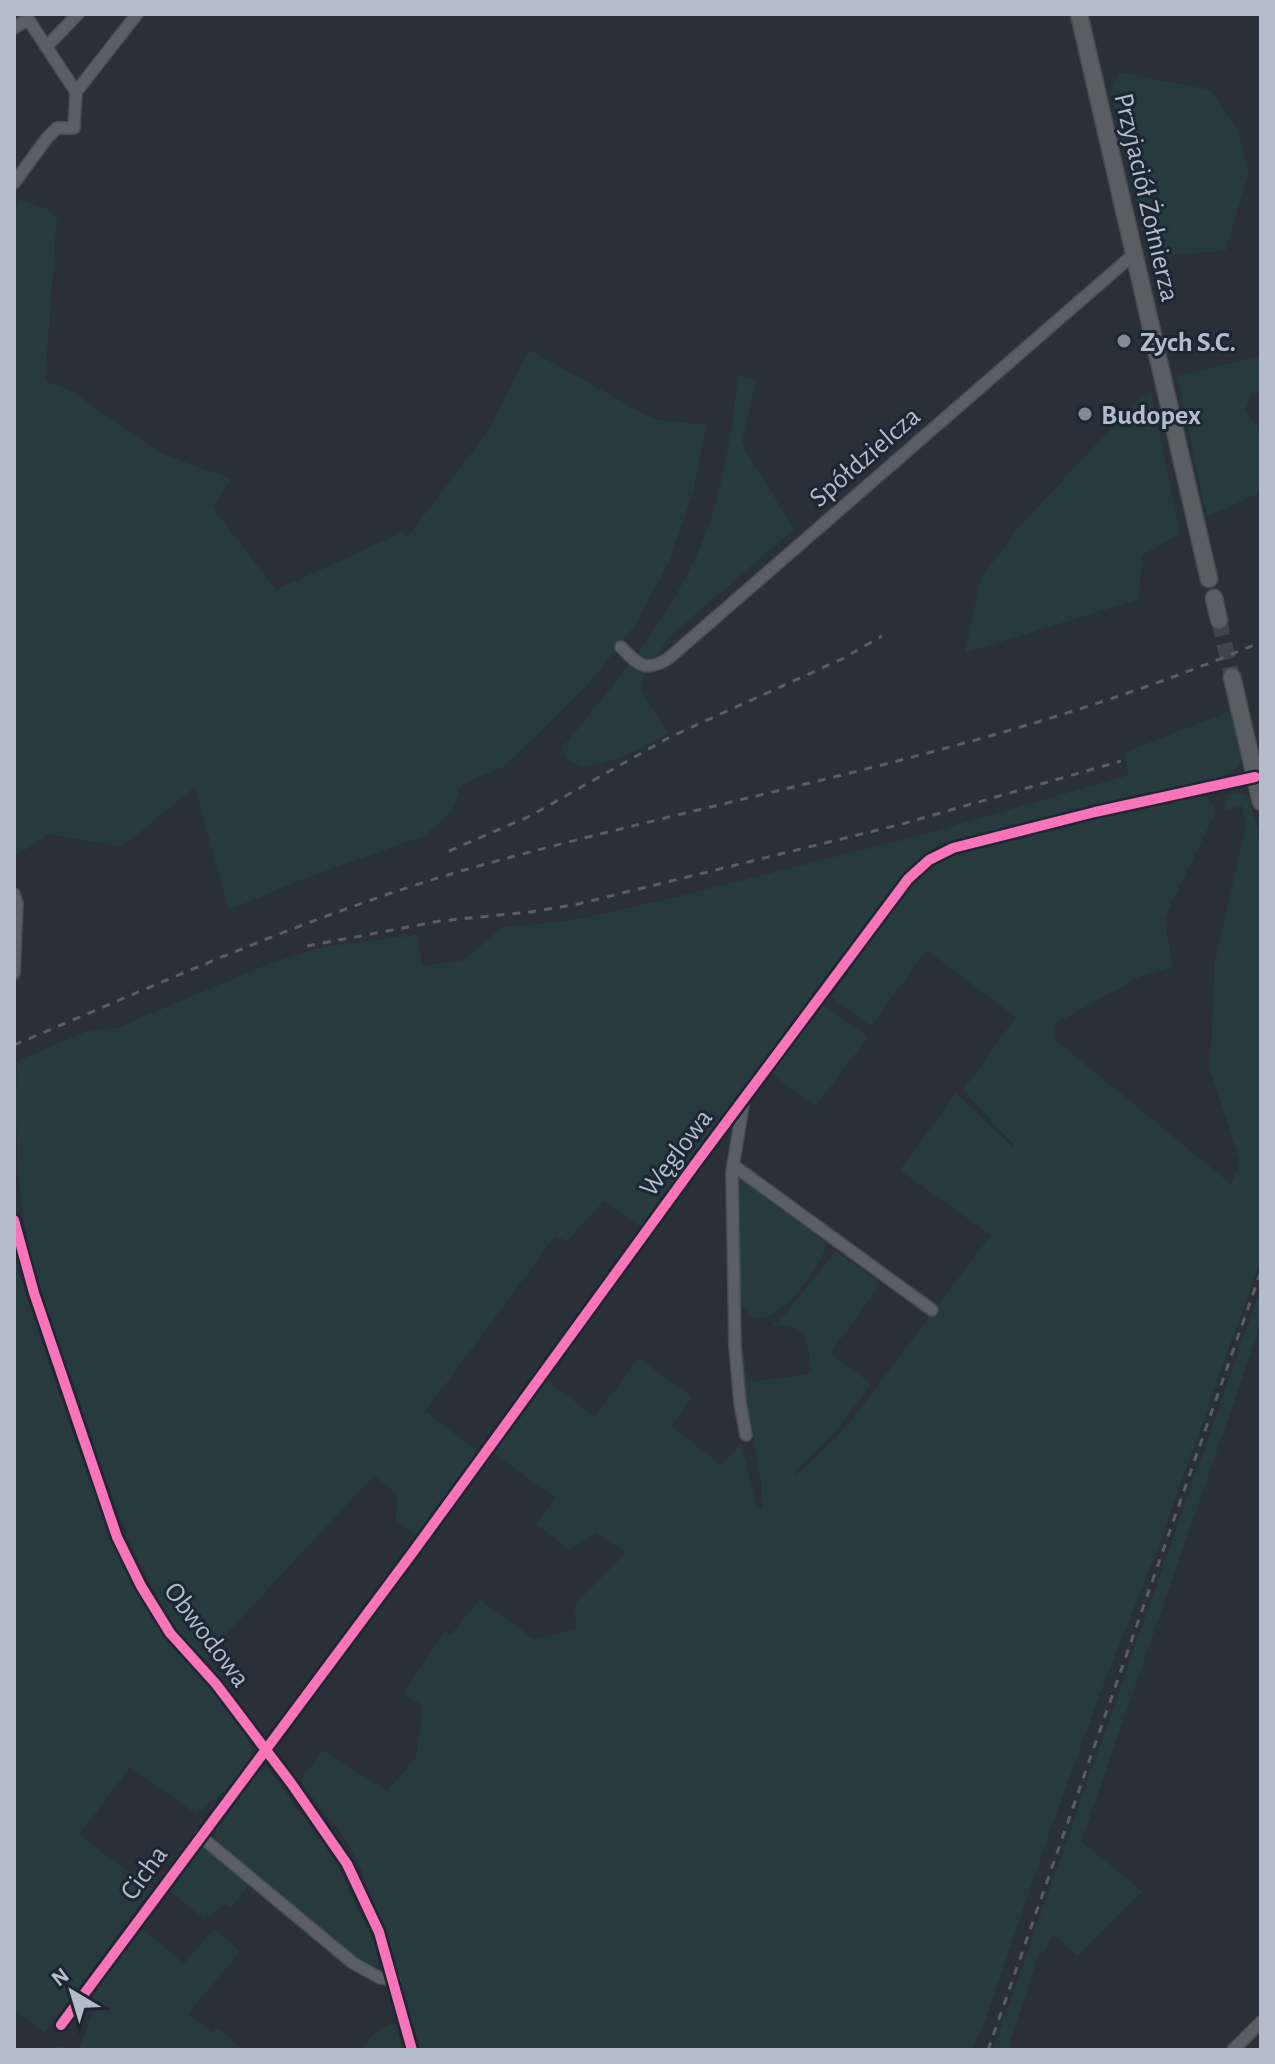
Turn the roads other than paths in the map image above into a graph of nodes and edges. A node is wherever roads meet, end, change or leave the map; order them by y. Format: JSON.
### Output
{"nodes":[{"id":1,"x":78,"y":14,"type":"edge"},
{"id":2,"x":137,"y":14,"type":"edge"},
{"id":3,"x":1079,"y":14,"type":"edge"},
{"id":4,"x":14,"y":28,"type":"edge"},
{"id":5,"x":46,"y":47,"type":"junction"},
{"id":6,"x":76,"y":92,"type":"junction"},
{"id":7,"x":14,"y":183,"type":"edge"},
{"id":8,"x":1134,"y":254,"type":"junction"},
{"id":9,"x":1209,"y":579,"type":"dead end"},
{"id":10,"x":1214,"y":598,"type":"dead end"},
{"id":11,"x":1219,"y":620,"type":"tunnel mouth"},
{"id":12,"x":621,"y":647,"type":"dead end"},
{"id":13,"x":1232,"y":677,"type":"tunnel mouth"},
{"id":14,"x":1255,"y":777,"type":"junction"},
{"id":15,"x":1261,"y":802,"type":"edge"},
{"id":16,"x":14,"y":894,"type":"edge"},
{"id":17,"x":14,"y":973,"type":"edge"},
{"id":18,"x":744,"y":1100,"type":"junction"},
{"id":19,"x":733,"y":1165,"type":"junction"},
{"id":20,"x":14,"y":1220,"type":"edge"},
{"id":21,"x":932,"y":1310,"type":"dead end"},
{"id":22,"x":746,"y":1435,"type":"dead end"},
{"id":23,"x":265,"y":1748,"type":"junction"},
{"id":24,"x":200,"y":1836,"type":"junction"},
{"id":25,"x":394,"y":1980,"type":"junction"},
{"id":26,"x":1261,"y":2022,"type":"edge"},
{"id":27,"x":61,"y":2025,"type":"dead end"},
{"id":28,"x":412,"y":2050,"type":"edge"},
{"id":29,"x":1233,"y":2050,"type":"edge"}],
"edges":[{"from":1,"to":5,"type":"street"},
{"from":2,"to":6,"type":"street"},
{"from":3,"to":8,"type":"main road","name":"Przyjaciół Żołnierza"},
{"from":4,"to":5,"type":"street"},
{"from":5,"to":6,"type":"street"},
{"from":6,"to":7,"type":"street"},
{"from":8,"to":9,"type":"main road","name":"Przyjaciół Żołnierza"},
{"from":8,"to":12,"type":"street","name":"Spółdzielcza"},
{"from":10,"to":11,"type":"main road"},
{"from":13,"to":14,"type":"main road"},
{"from":14,"to":15,"type":"main road"},
{"from":14,"to":18,"type":"street","name":"Węglowa"},
{"from":16,"to":17,"type":"street"},
{"from":18,"to":19,"type":"street"},
{"from":18,"to":23,"type":"street","name":"Węglowa"},
{"from":19,"to":21,"type":"street"},
{"from":19,"to":22,"type":"street"},
{"from":20,"to":23,"type":"street","name":"Obwodowa"},
{"from":23,"to":24,"type":"street","name":"Cicha"},
{"from":23,"to":25,"type":"street","name":"Obwodowa"},
{"from":24,"to":25,"type":"street","name":"Cicha"},
{"from":24,"to":27,"type":"street","name":"Cicha"},
{"from":25,"to":28,"type":"street","name":"Obwodowa"},
{"from":26,"to":29,"type":"street"}]}
